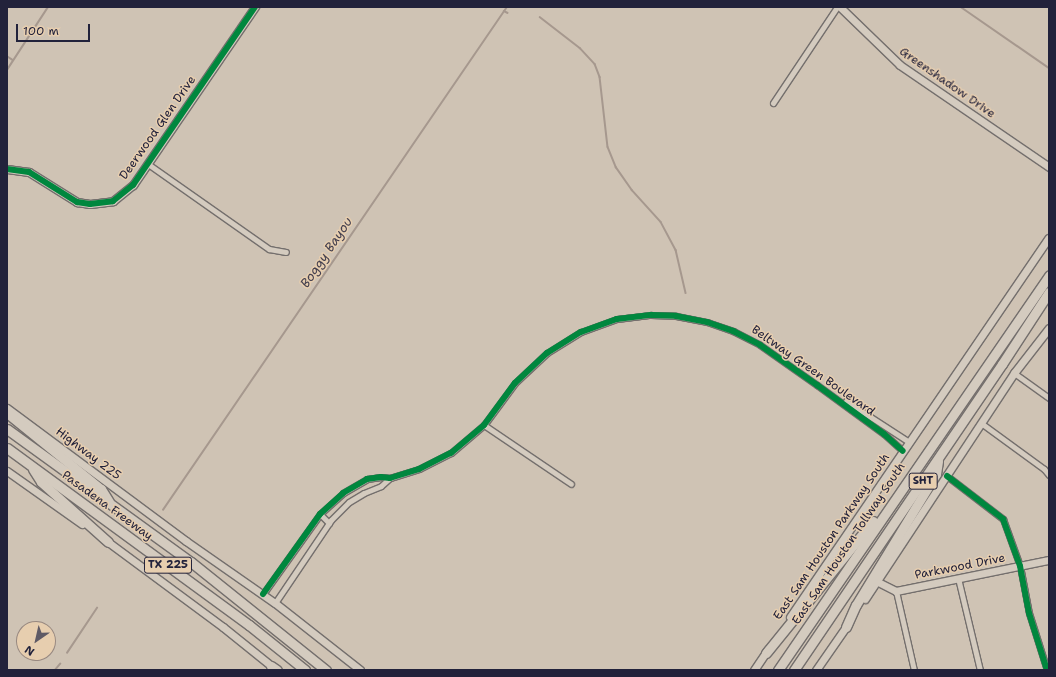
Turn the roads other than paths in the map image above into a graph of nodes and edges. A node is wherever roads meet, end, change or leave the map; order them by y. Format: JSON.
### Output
{"nodes":[{"id":1,"x":255,"y":7,"type":"edge"},
{"id":2,"x":837,"y":7,"type":"edge"},
{"id":3,"x":840,"y":7,"type":"edge"},
{"id":4,"x":773,"y":103,"type":"dead end"},
{"id":5,"x":148,"y":164,"type":"junction"},
{"id":6,"x":1049,"y":167,"type":"edge"},
{"id":7,"x":7,"y":169,"type":"edge"},
{"id":8,"x":1049,"y":238,"type":"edge"},
{"id":9,"x":286,"y":252,"type":"dead end"},
{"id":10,"x":1049,"y":274,"type":"edge"},
{"id":11,"x":1049,"y":292,"type":"edge"},
{"id":12,"x":1049,"y":328,"type":"edge"},
{"id":13,"x":1014,"y":373,"type":"junction"},
{"id":14,"x":817,"y":384,"type":"junction"},
{"id":15,"x":1049,"y":398,"type":"edge"},
{"id":16,"x":7,"y":408,"type":"edge"},
{"id":17,"x":7,"y":412,"type":"edge"},
{"id":18,"x":981,"y":423,"type":"junction"},
{"id":19,"x":484,"y":425,"type":"junction"},
{"id":20,"x":7,"y":430,"type":"edge"},
{"id":21,"x":910,"y":442,"type":"junction"},
{"id":22,"x":7,"y":448,"type":"edge"},
{"id":23,"x":903,"y":451,"type":"junction"},
{"id":24,"x":939,"y":457,"type":"junction"},
{"id":25,"x":28,"y":463,"type":"junction"},
{"id":26,"x":7,"y":471,"type":"edge"},
{"id":27,"x":1049,"y":475,"type":"edge"},
{"id":28,"x":947,"y":476,"type":"junction"},
{"id":29,"x":390,"y":478,"type":"junction"},
{"id":30,"x":908,"y":478,"type":"junction"},
{"id":31,"x":571,"y":484,"type":"dead end"},
{"id":32,"x":112,"y":506,"type":"junction"},
{"id":33,"x":320,"y":514,"type":"junction"},
{"id":34,"x":329,"y":522,"type":"junction"},
{"id":35,"x":108,"y":542,"type":"junction"},
{"id":36,"x":1049,"y":560,"type":"edge"},
{"id":37,"x":1020,"y":566,"type":"junction"},
{"id":38,"x":958,"y":578,"type":"junction"},
{"id":39,"x":876,"y":581,"type":"junction"},
{"id":40,"x":896,"y":591,"type":"junction"},
{"id":41,"x":263,"y":594,"type":"junction"},
{"id":42,"x":275,"y":603,"type":"junction"},
{"id":43,"x":846,"y":627,"type":"junction"},
{"id":44,"x":766,"y":653,"type":"junction"},
{"id":45,"x":310,"y":657,"type":"junction"},
{"id":46,"x":275,"y":669,"type":"edge"},
{"id":47,"x":305,"y":670,"type":"edge"},
{"id":48,"x":326,"y":670,"type":"edge"},
{"id":49,"x":334,"y":670,"type":"edge"},
{"id":50,"x":360,"y":670,"type":"edge"},
{"id":51,"x":754,"y":670,"type":"edge"},
{"id":52,"x":778,"y":670,"type":"edge"},
{"id":53,"x":794,"y":670,"type":"edge"},
{"id":54,"x":816,"y":670,"type":"edge"},
{"id":55,"x":914,"y":670,"type":"edge"},
{"id":56,"x":980,"y":670,"type":"edge"},
{"id":57,"x":1047,"y":670,"type":"edge"}],
"edges":[{"from":1,"to":5,"type":"main road","name":"Deerwood Glen Drive"},
{"from":2,"to":4,"type":"street"},
{"from":3,"to":6,"type":"main road","name":"Greenshadow Drive"},
{"from":5,"to":7,"type":"main road","name":"Deerwood Glen Drive"},
{"from":5,"to":9,"type":"street"},
{"from":8,"to":21,"type":"main road","name":"East Sam Houston Parkway South"},
{"from":10,"to":30,"type":"highway","name":"East Sam Houston Tollway South","number":"SHT"},
{"from":11,"to":24,"type":"highway","name":"East Sam Houston Tollway South","number":"SHT"},
{"from":12,"to":13,"type":"main road"},
{"from":13,"to":15,"type":"street"},
{"from":13,"to":18,"type":"main road"},
{"from":14,"to":19,"type":"street","name":"Beltway Green Boulevard"},
{"from":14,"to":21,"type":"street","name":"Beltway Green Boulevard"},
{"from":14,"to":23,"type":"street","name":"Beltway Green Boulevard"},
{"from":16,"to":41,"type":"main road","name":"Highway 225"},
{"from":17,"to":32,"type":"highway"},
{"from":18,"to":27,"type":"street"},
{"from":18,"to":28,"type":"main road"},
{"from":19,"to":29,"type":"street","name":"Beltway Green Boulevard"},
{"from":19,"to":31,"type":"street"},
{"from":20,"to":32,"type":"highway","number":"TX 225"},
{"from":21,"to":23,"type":"main road","name":"East Sam Houston Parkway South"},
{"from":22,"to":25,"type":"highway","number":"TX 225"},
{"from":23,"to":44,"type":"main road","name":"East Sam Houston Parkway South"},
{"from":24,"to":43,"type":"highway"},
{"from":24,"to":53,"type":"highway","name":"East Sam Houston Tollway South","number":"SHT"},
{"from":25,"to":35,"type":"highway"},
{"from":25,"to":47,"type":"highway","name":"Pasadena Freeway","number":"TX 225"},
{"from":26,"to":35,"type":"main road"},
{"from":28,"to":37,"type":"street"},
{"from":28,"to":39,"type":"main road"},
{"from":29,"to":33,"type":"street","name":"Beltway Green Boulevard"},
{"from":29,"to":34,"type":"street","name":"Beltway Green Boulevard"},
{"from":30,"to":44,"type":"highway"},
{"from":30,"to":52,"type":"highway","name":"East Sam Houston Tollway South","number":"SHT"},
{"from":32,"to":45,"type":"highway","name":"Pasadena Freeway","number":"TX 225"},
{"from":33,"to":34,"type":"street"},
{"from":33,"to":41,"type":"street","name":"Beltway Green Boulevard"},
{"from":34,"to":42,"type":"street","name":"Beltway Green Boulevard"},
{"from":35,"to":46,"type":"main road"},
{"from":36,"to":37,"type":"main road","name":"Parkwood Drive"},
{"from":37,"to":38,"type":"main road","name":"Parkwood Drive"},
{"from":37,"to":57,"type":"street"},
{"from":38,"to":40,"type":"main road","name":"Parkwood Drive"},
{"from":38,"to":56,"type":"street"},
{"from":39,"to":40,"type":"main road"},
{"from":39,"to":43,"type":"main road"},
{"from":40,"to":55,"type":"street"},
{"from":41,"to":42,"type":"main road","name":"Highway 225"},
{"from":42,"to":50,"type":"main road","name":"Highway 225"},
{"from":43,"to":54,"type":"main road"},
{"from":44,"to":51,"type":"main road","name":"East Sam Houston Parkway South"},
{"from":45,"to":48,"type":"highway","name":"Pasadena Freeway","number":"TX 225"},
{"from":45,"to":49,"type":"highway"}]}
